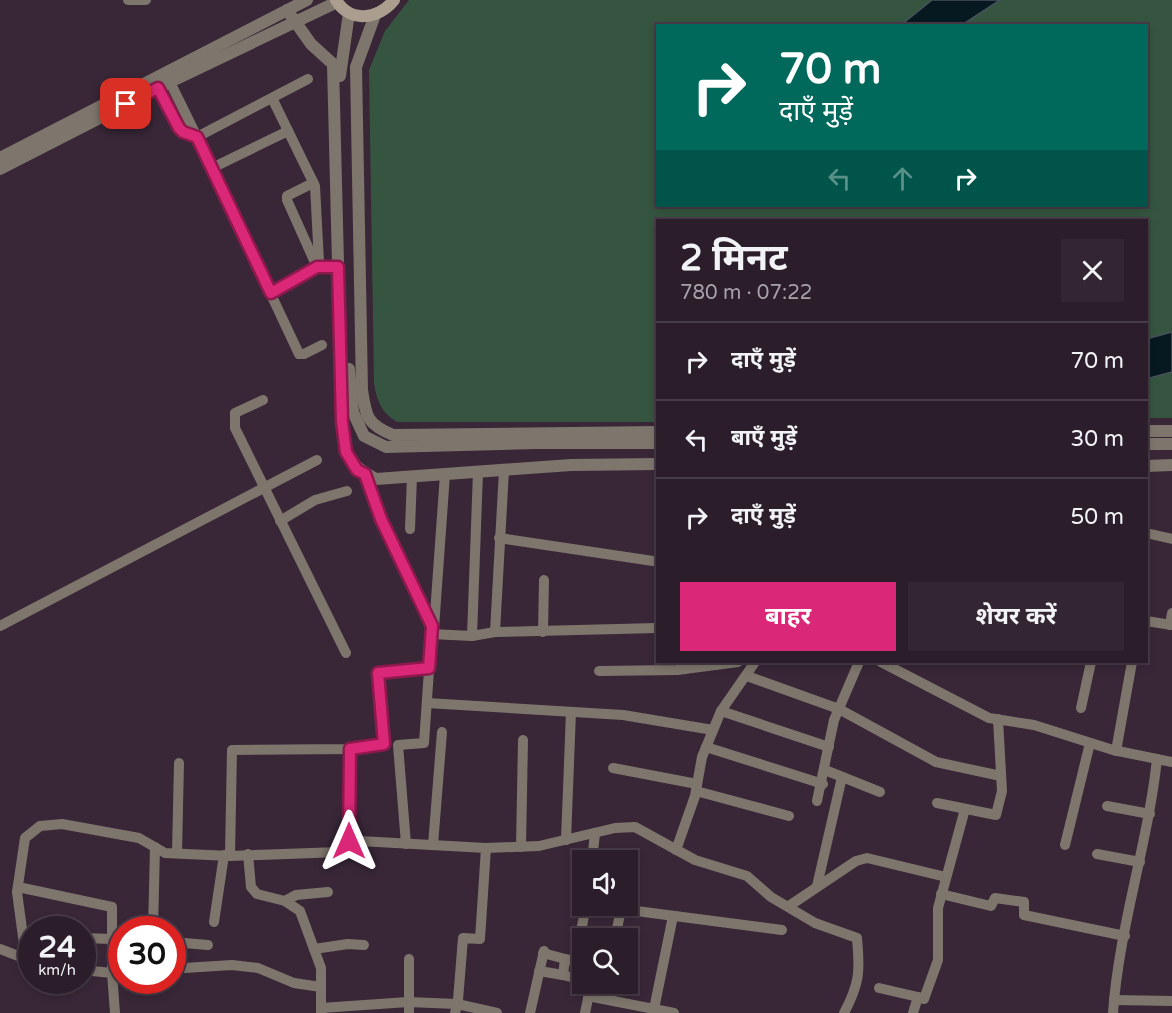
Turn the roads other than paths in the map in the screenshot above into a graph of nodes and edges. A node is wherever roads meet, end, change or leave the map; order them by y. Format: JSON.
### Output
{"nodes":[{"id":1,"x":128,"y":0,"type":"edge"},
{"id":2,"x":146,"y":0,"type":"edge"},
{"id":3,"x":307,"y":0,"type":"edge"},
{"id":4,"x":394,"y":0,"type":"edge"},
{"id":5,"x":337,"y":1,"type":"edge"},
{"id":6,"x":349,"y":13,"type":"junction"},
{"id":7,"x":290,"y":15,"type":"junction"},
{"id":8,"x":375,"y":15,"type":"junction"},
{"id":9,"x":204,"y":58,"type":"junction"},
{"id":10,"x":308,"y":79,"type":"dead end"},
{"id":11,"x":170,"y":82,"type":"junction"},
{"id":12,"x":158,"y":88,"type":"junction"},
{"id":13,"x":272,"y":98,"type":"junction"},
{"id":14,"x":288,"y":131,"type":"junction"},
{"id":15,"x":197,"y":137,"type":"junction"},
{"id":16,"x":0,"y":158,"type":"edge"},
{"id":17,"x":212,"y":168,"type":"junction"},
{"id":18,"x":0,"y":169,"type":"edge"},
{"id":19,"x":313,"y":183,"type":"junction"},
{"id":20,"x":317,"y":267,"type":"junction"},
{"id":21,"x":338,"y":267,"type":"junction"},
{"id":22,"x":271,"y":293,"type":"junction"},
{"id":23,"x":322,"y":345,"type":"dead end"},
{"id":24,"x":262,"y":400,"type":"dead end"},
{"id":25,"x":1148,"y":431,"type":"edge"},
{"id":26,"x":1172,"y":431,"type":"edge"},
{"id":27,"x":656,"y":432,"type":"edge"},
{"id":28,"x":656,"y":443,"type":"edge"},
{"id":29,"x":1148,"y":444,"type":"edge"},
{"id":30,"x":1172,"y":444,"type":"edge"},
{"id":31,"x":317,"y":460,"type":"dead end"},
{"id":32,"x":656,"y":464,"type":"edge"},
{"id":33,"x":1172,"y":465,"type":"edge"},
{"id":34,"x":1148,"y":466,"type":"edge"},
{"id":35,"x":504,"y":470,"type":"junction"},
{"id":36,"x":478,"y":472,"type":"junction"},
{"id":37,"x":365,"y":474,"type":"junction"},
{"id":38,"x":445,"y":474,"type":"junction"},
{"id":39,"x":412,"y":476,"type":"junction"},
{"id":40,"x":263,"y":489,"type":"junction"},
{"id":41,"x":347,"y":491,"type":"dead end"},
{"id":42,"x":280,"y":521,"type":"junction"},
{"id":43,"x":410,"y":530,"type":"dead end"},
{"id":44,"x":1148,"y":533,"type":"edge"},
{"id":45,"x":499,"y":538,"type":"junction"},
{"id":46,"x":1172,"y":539,"type":"edge"},
{"id":47,"x":653,"y":561,"type":"dead end"},
{"id":48,"x":543,"y":580,"type":"dead end"},
{"id":49,"x":1172,"y":613,"type":"edge"},
{"id":50,"x":1148,"y":621,"type":"edge"},
{"id":51,"x":1171,"y":625,"type":"edge"},
{"id":52,"x":0,"y":626,"type":"edge"},
{"id":53,"x":656,"y":628,"type":"edge"},
{"id":54,"x":432,"y":632,"type":"junction"},
{"id":55,"x":495,"y":632,"type":"junction"},
{"id":56,"x":543,"y":632,"type":"junction"},
{"id":57,"x":472,"y":636,"type":"junction"},
{"id":58,"x":346,"y":653,"type":"dead end"},
{"id":59,"x":730,"y":663,"type":"edge"},
{"id":60,"x":754,"y":663,"type":"edge"},
{"id":61,"x":859,"y":663,"type":"edge"},
{"id":62,"x":883,"y":663,"type":"edge"},
{"id":63,"x":1091,"y":663,"type":"edge"},
{"id":64,"x":1132,"y":663,"type":"edge"},
{"id":65,"x":429,"y":668,"type":"junction"},
{"id":66,"x":599,"y":671,"type":"dead end"},
{"id":67,"x":747,"y":676,"type":"junction"},
{"id":68,"x":427,"y":703,"type":"junction"},
{"id":69,"x":1081,"y":708,"type":"dead end"},
{"id":70,"x":839,"y":709,"type":"junction"},
{"id":71,"x":721,"y":711,"type":"junction"},
{"id":72,"x":571,"y":712,"type":"junction"},
{"id":73,"x":998,"y":719,"type":"junction"},
{"id":74,"x":713,"y":730,"type":"junction"},
{"id":75,"x":442,"y":732,"type":"dead end"},
{"id":76,"x":523,"y":740,"type":"dead end"},
{"id":77,"x":1090,"y":743,"type":"junction"},
{"id":78,"x":706,"y":747,"type":"junction"},
{"id":79,"x":829,"y":747,"type":"junction"},
{"id":80,"x":350,"y":749,"type":"junction"},
{"id":81,"x":1116,"y":751,"type":"junction"},
{"id":82,"x":1157,"y":759,"type":"junction"},
{"id":83,"x":1172,"y":762,"type":"edge"},
{"id":84,"x":179,"y":763,"type":"dead end"},
{"id":85,"x":613,"y":768,"type":"dead end"},
{"id":86,"x":825,"y":770,"type":"junction"},
{"id":87,"x":1001,"y":776,"type":"junction"},
{"id":88,"x":842,"y":777,"type":"junction"},
{"id":89,"x":823,"y":784,"type":"junction"},
{"id":90,"x":697,"y":787,"type":"junction"},
{"id":91,"x":880,"y":792,"type":"dead end"},
{"id":92,"x":817,"y":801,"type":"dead end"},
{"id":93,"x":937,"y":804,"type":"dead end"},
{"id":94,"x":1107,"y":806,"type":"dead end"},
{"id":95,"x":965,"y":809,"type":"junction"},
{"id":96,"x":1150,"y":814,"type":"junction"},
{"id":97,"x":789,"y":816,"type":"dead end"},
{"id":98,"x":595,"y":833,"type":"junction"},
{"id":99,"x":566,"y":840,"type":"junction"},
{"id":100,"x":349,"y":841,"type":"junction"},
{"id":101,"x":406,"y":844,"type":"junction"},
{"id":102,"x":434,"y":845,"type":"junction"},
{"id":103,"x":1065,"y":845,"type":"dead end"},
{"id":104,"x":154,"y":847,"type":"junction"},
{"id":105,"x":521,"y":847,"type":"junction"},
{"id":106,"x":486,"y":848,"type":"junction"},
{"id":107,"x":593,"y":850,"type":"edge"},
{"id":108,"x":676,"y":850,"type":"junction"},
{"id":109,"x":177,"y":853,"type":"junction"},
{"id":110,"x":1097,"y":854,"type":"dead end"},
{"id":111,"x":227,"y":855,"type":"junction"},
{"id":112,"x":248,"y":855,"type":"junction"},
{"id":113,"x":1140,"y":862,"type":"junction"},
{"id":114,"x":946,"y":877,"type":"junction"},
{"id":115,"x":818,"y":886,"type":"junction"},
{"id":116,"x":18,"y":887,"type":"junction"},
{"id":117,"x":328,"y":892,"type":"dead end"},
{"id":118,"x":941,"y":894,"type":"junction"},
{"id":119,"x":285,"y":901,"type":"junction"},
{"id":120,"x":789,"y":906,"type":"junction"},
{"id":121,"x":23,"y":916,"type":"edge"},
{"id":122,"x":112,"y":916,"type":"edge"},
{"id":123,"x":153,"y":916,"type":"edge"},
{"id":124,"x":584,"y":916,"type":"edge"},
{"id":125,"x":673,"y":916,"type":"junction"},
{"id":126,"x":214,"y":922,"type":"dead end"},
{"id":127,"x":617,"y":928,"type":"edge"},
{"id":128,"x":782,"y":930,"type":"dead end"},
{"id":129,"x":1125,"y":936,"type":"junction"},
{"id":130,"x":186,"y":943,"type":"edge"},
{"id":131,"x":208,"y":945,"type":"dead end"},
{"id":132,"x":364,"y":945,"type":"dead end"},
{"id":133,"x":0,"y":949,"type":"edge"},
{"id":134,"x":314,"y":950,"type":"junction"},
{"id":135,"x":18,"y":956,"type":"edge"},
{"id":136,"x":409,"y":959,"type":"dead end"},
{"id":137,"x":565,"y":959,"type":"junction"},
{"id":138,"x":186,"y":968,"type":"edge"},
{"id":139,"x":539,"y":971,"type":"junction"},
{"id":140,"x":562,"y":975,"type":"junction"},
{"id":141,"x":572,"y":978,"type":"edge"},
{"id":142,"x":321,"y":987,"type":"junction"},
{"id":143,"x":879,"y":988,"type":"dead end"},
{"id":144,"x":115,"y":994,"type":"edge"},
{"id":145,"x":588,"y":996,"type":"joint"},
{"id":146,"x":918,"y":998,"type":"junction"},
{"id":147,"x":1114,"y":1000,"type":"junction"},
{"id":148,"x":1172,"y":1001,"type":"edge"},
{"id":149,"x":409,"y":1008,"type":"edge"},
{"id":150,"x":456,"y":1008,"type":"edge"},
{"id":151,"x":654,"y":1009,"type":"junction"},
{"id":152,"x":321,"y":1010,"type":"edge"},
{"id":153,"x":481,"y":1011,"type":"edge"},
{"id":154,"x":115,"y":1013,"type":"edge"},
{"id":155,"x":497,"y":1013,"type":"edge"},
{"id":156,"x":530,"y":1013,"type":"edge"},
{"id":157,"x":585,"y":1013,"type":"edge"},
{"id":158,"x":674,"y":1013,"type":"edge"},
{"id":159,"x":844,"y":1013,"type":"edge"},
{"id":160,"x":913,"y":1013,"type":"edge"},
{"id":161,"x":1113,"y":1013,"type":"edge"}],
"edges":[{"from":1,"to":2,"type":"street"},
{"from":3,"to":7,"type":"street"},
{"from":4,"to":8,"type":"main road"},
{"from":5,"to":6,"type":"main road"},
{"from":5,"to":7,"type":"street"},
{"from":6,"to":8,"type":"main road"},
{"from":6,"to":28,"type":"street"},
{"from":7,"to":9,"type":"street"},
{"from":7,"to":21,"type":"street"},
{"from":8,"to":27,"type":"street"},
{"from":9,"to":11,"type":"street"},
{"from":9,"to":16,"type":"street"},
{"from":10,"to":13,"type":"street"},
{"from":11,"to":12,"type":"street"},
{"from":11,"to":15,"type":"street"},
{"from":12,"to":15,"type":"street"},
{"from":12,"to":18,"type":"street"},
{"from":13,"to":14,"type":"street"},
{"from":13,"to":15,"type":"street"},
{"from":14,"to":17,"type":"street"},
{"from":14,"to":19,"type":"street"},
{"from":15,"to":17,"type":"street"},
{"from":17,"to":22,"type":"street"},
{"from":19,"to":20,"type":"street"},
{"from":19,"to":20,"type":"street"},
{"from":20,"to":21,"type":"street"},
{"from":20,"to":22,"type":"street"},
{"from":21,"to":37,"type":"street"},
{"from":22,"to":23,"type":"street"},
{"from":24,"to":40,"type":"street"},
{"from":25,"to":26,"type":"street"},
{"from":29,"to":30,"type":"street"},
{"from":31,"to":40,"type":"street"},
{"from":32,"to":35,"type":"street"},
{"from":33,"to":34,"type":"street"},
{"from":35,"to":36,"type":"street"},
{"from":35,"to":45,"type":"street"},
{"from":36,"to":38,"type":"street"},
{"from":36,"to":57,"type":"street"},
{"from":37,"to":39,"type":"street"},
{"from":37,"to":54,"type":"street"},
{"from":38,"to":39,"type":"street"},
{"from":38,"to":54,"type":"street"},
{"from":39,"to":43,"type":"street"},
{"from":40,"to":42,"type":"street"},
{"from":40,"to":52,"type":"street"},
{"from":41,"to":42,"type":"street"},
{"from":42,"to":58,"type":"street"},
{"from":44,"to":46,"type":"street"},
{"from":45,"to":47,"type":"street"},
{"from":45,"to":55,"type":"street"},
{"from":48,"to":56,"type":"street"},
{"from":49,"to":51,"type":"street"},
{"from":50,"to":51,"type":"street"},
{"from":53,"to":56,"type":"street"},
{"from":54,"to":57,"type":"street"},
{"from":54,"to":65,"type":"street"},
{"from":55,"to":56,"type":"street"},
{"from":55,"to":57,"type":"street"},
{"from":59,"to":66,"type":"street"},
{"from":60,"to":67,"type":"street"},
{"from":61,"to":70,"type":"street"},
{"from":62,"to":73,"type":"street"},
{"from":63,"to":69,"type":"street"},
{"from":64,"to":81,"type":"street"},
{"from":65,"to":68,"type":"street"},
{"from":65,"to":80,"type":"street"},
{"from":67,"to":70,"type":"street"},
{"from":67,"to":71,"type":"street"},
{"from":68,"to":72,"type":"street"},
{"from":68,"to":101,"type":"street"},
{"from":70,"to":79,"type":"street"},
{"from":70,"to":87,"type":"street"},
{"from":71,"to":74,"type":"street"},
{"from":71,"to":79,"type":"street"},
{"from":72,"to":74,"type":"street"},
{"from":72,"to":99,"type":"street"},
{"from":73,"to":77,"type":"street"},
{"from":73,"to":87,"type":"street"},
{"from":74,"to":78,"type":"street"},
{"from":75,"to":102,"type":"street"},
{"from":76,"to":105,"type":"street"},
{"from":77,"to":81,"type":"street"},
{"from":77,"to":103,"type":"street"},
{"from":78,"to":89,"type":"street"},
{"from":78,"to":90,"type":"street"},
{"from":79,"to":86,"type":"street"},
{"from":80,"to":100,"type":"street"},
{"from":80,"to":111,"type":"street"},
{"from":81,"to":82,"type":"street"},
{"from":82,"to":83,"type":"street"},
{"from":82,"to":96,"type":"street"},
{"from":84,"to":109,"type":"street"},
{"from":85,"to":90,"type":"street"},
{"from":86,"to":88,"type":"street"},
{"from":86,"to":89,"type":"street"},
{"from":87,"to":95,"type":"street"},
{"from":88,"to":91,"type":"street"},
{"from":88,"to":115,"type":"street"},
{"from":89,"to":92,"type":"street"},
{"from":90,"to":97,"type":"street"},
{"from":90,"to":108,"type":"street"},
{"from":93,"to":95,"type":"street"},
{"from":94,"to":96,"type":"street"},
{"from":95,"to":114,"type":"street"},
{"from":96,"to":113,"type":"street"},
{"from":98,"to":99,"type":"street"},
{"from":98,"to":107,"type":"street"},
{"from":98,"to":108,"type":"street"},
{"from":99,"to":105,"type":"street"},
{"from":100,"to":101,"type":"street"},
{"from":100,"to":112,"type":"street"},
{"from":101,"to":102,"type":"street"},
{"from":102,"to":106,"type":"street"},
{"from":104,"to":109,"type":"street"},
{"from":104,"to":116,"type":"street"},
{"from":104,"to":123,"type":"street"},
{"from":105,"to":106,"type":"street"},
{"from":106,"to":150,"type":"street"},
{"from":108,"to":120,"type":"street"},
{"from":109,"to":111,"type":"street"},
{"from":110,"to":113,"type":"street"},
{"from":111,"to":112,"type":"street"},
{"from":111,"to":126,"type":"street"},
{"from":112,"to":119,"type":"street"},
{"from":113,"to":129,"type":"street"},
{"from":114,"to":115,"type":"street"},
{"from":114,"to":118,"type":"street"},
{"from":115,"to":120,"type":"street"},
{"from":116,"to":121,"type":"street"},
{"from":116,"to":122,"type":"street"},
{"from":117,"to":119,"type":"street"},
{"from":118,"to":129,"type":"street"},
{"from":118,"to":146,"type":"street"},
{"from":119,"to":134,"type":"street"},
{"from":120,"to":159,"type":"street"},
{"from":124,"to":137,"type":"street"},
{"from":125,"to":127,"type":"street"},
{"from":125,"to":128,"type":"street"},
{"from":125,"to":151,"type":"street"},
{"from":129,"to":147,"type":"street"},
{"from":130,"to":131,"type":"street"},
{"from":132,"to":134,"type":"street"},
{"from":133,"to":135,"type":"street"},
{"from":134,"to":142,"type":"street"},
{"from":136,"to":149,"type":"street"},
{"from":137,"to":139,"type":"street"},
{"from":137,"to":140,"type":"street"},
{"from":138,"to":142,"type":"street"},
{"from":139,"to":140,"type":"street"},
{"from":139,"to":156,"type":"street"},
{"from":140,"to":141,"type":"street"},
{"from":142,"to":152,"type":"street"},
{"from":143,"to":146,"type":"street"},
{"from":144,"to":154,"type":"street"},
{"from":145,"to":151,"type":"street"},
{"from":145,"to":157,"type":"street"},
{"from":146,"to":160,"type":"street"},
{"from":147,"to":148,"type":"street"},
{"from":147,"to":161,"type":"street"},
{"from":149,"to":150,"type":"street"},
{"from":149,"to":152,"type":"street"},
{"from":150,"to":153,"type":"street"},
{"from":151,"to":158,"type":"street"},
{"from":153,"to":155,"type":"street"}]}
